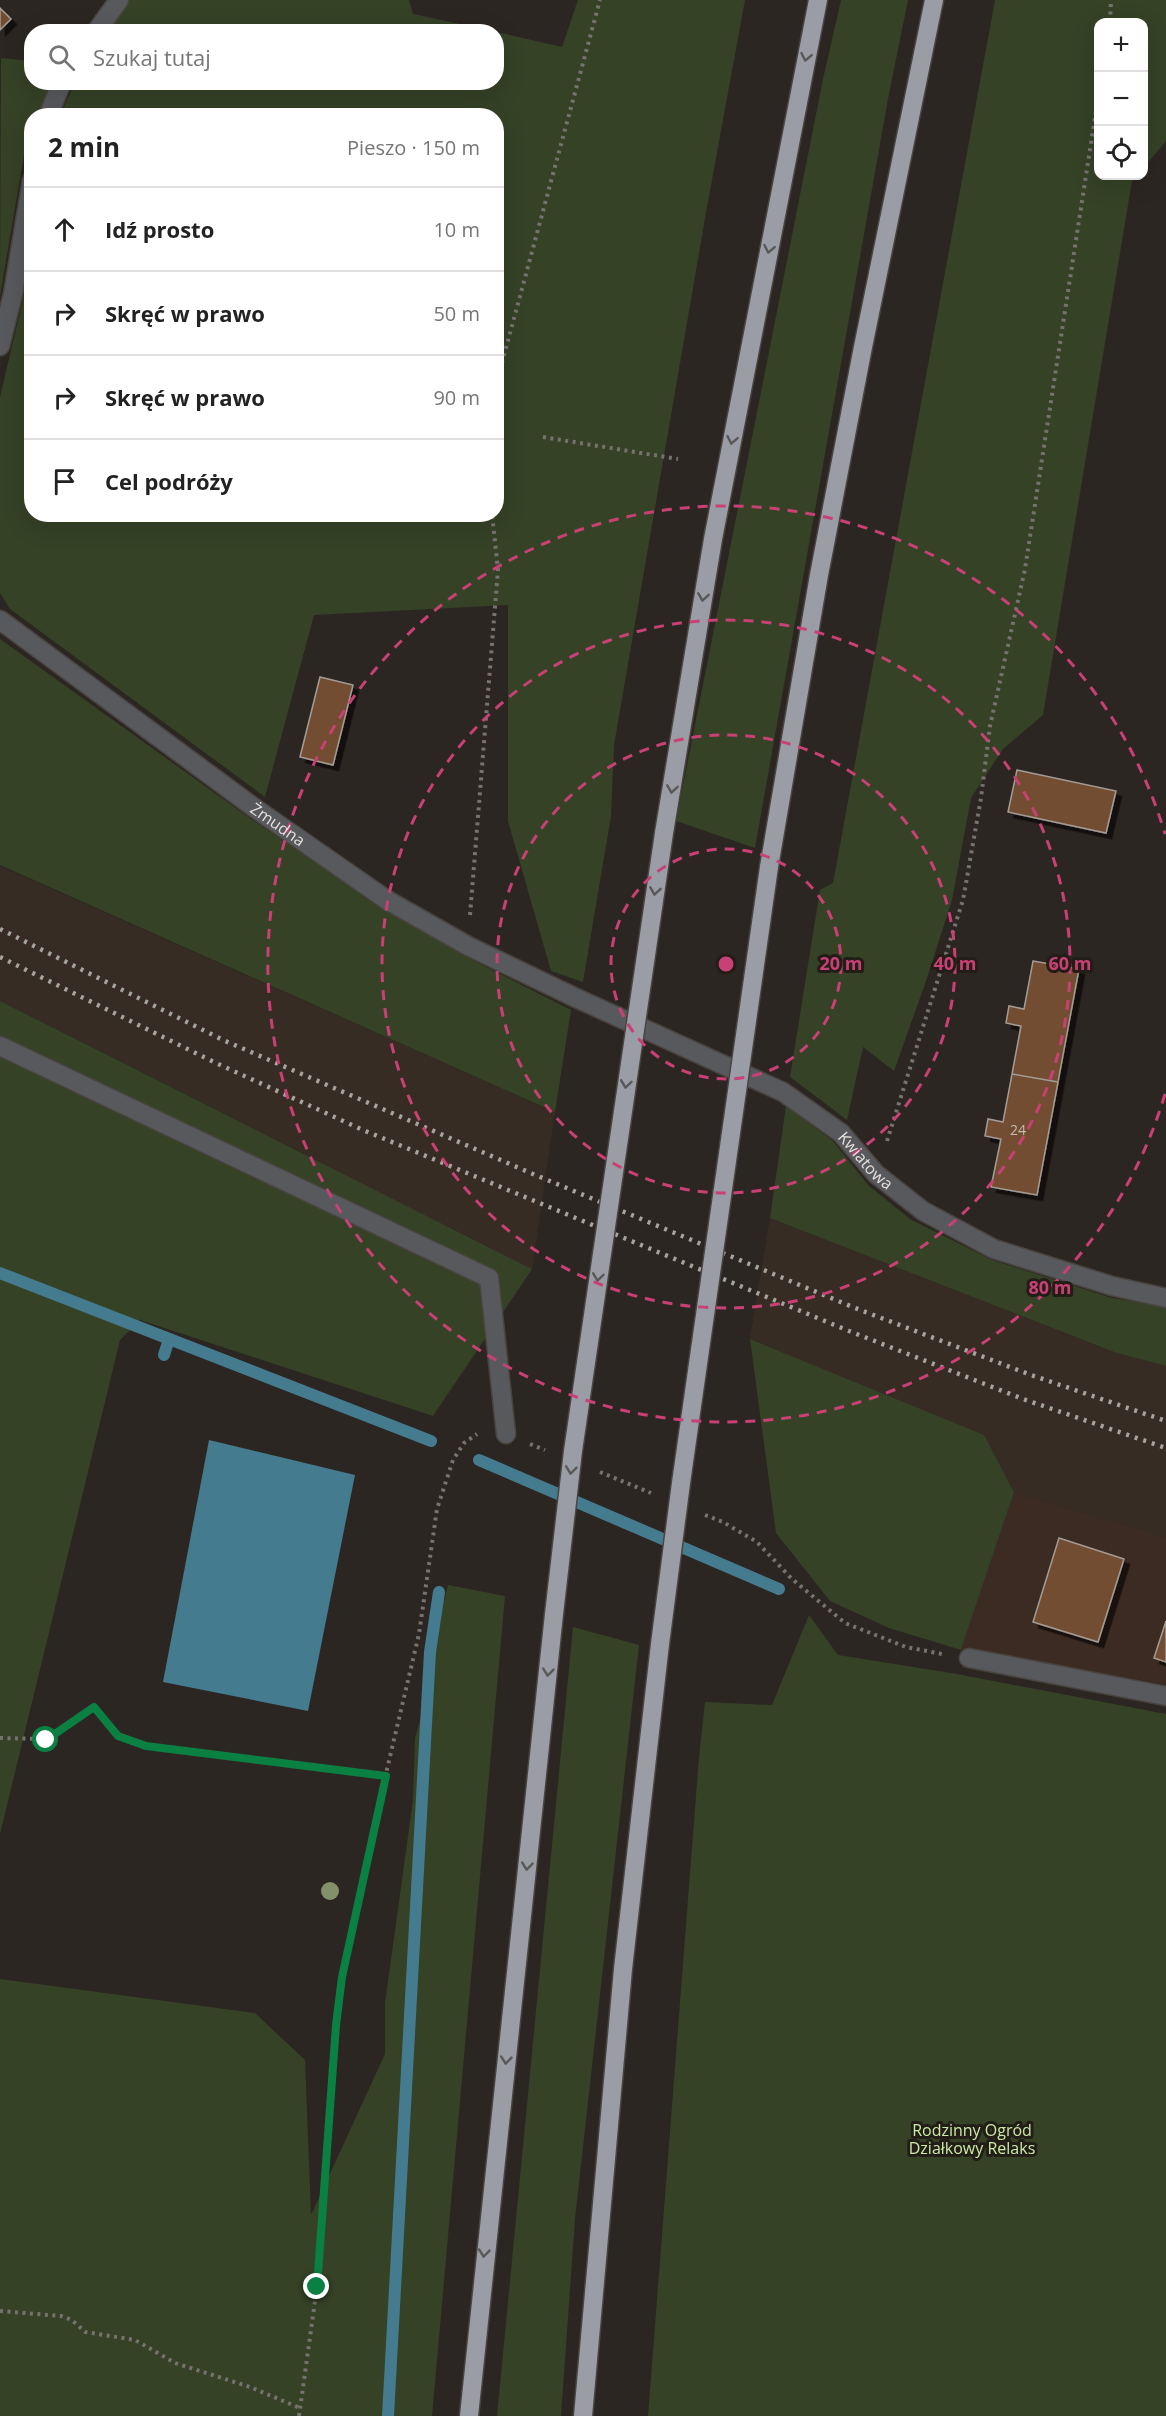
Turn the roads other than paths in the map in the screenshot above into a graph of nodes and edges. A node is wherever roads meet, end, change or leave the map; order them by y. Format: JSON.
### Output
{"nodes":[{"id":1,"x":119,"y":0,"type":"edge"},
{"id":2,"x":818,"y":0,"type":"edge"},
{"id":3,"x":934,"y":0,"type":"edge"},
{"id":4,"x":102,"y":24,"type":"edge"},
{"id":5,"x":59,"y":90,"type":"edge"},
{"id":6,"x":51,"y":108,"type":"edge"},
{"id":7,"x":24,"y":228,"type":"edge"},
{"id":8,"x":0,"y":346,"type":"edge"},
{"id":9,"x":0,"y":620,"type":"edge"},
{"id":10,"x":574,"y":997,"type":"joint"},
{"id":11,"x":0,"y":1046,"type":"edge"},
{"id":12,"x":1166,"y":1298,"type":"edge"},
{"id":13,"x":506,"y":1434,"type":"dead end"},
{"id":14,"x":969,"y":1658,"type":"dead end"},
{"id":15,"x":1166,"y":1696,"type":"edge"},
{"id":16,"x":469,"y":2416,"type":"edge"},
{"id":17,"x":583,"y":2416,"type":"edge"}],
"edges":[{"from":1,"to":4,"type":"street"},
{"from":2,"to":16,"type":"highway","one_way":true,"bridge":true},
{"from":3,"to":17,"type":"highway","bridge":true},
{"from":5,"to":6,"type":"street"},
{"from":7,"to":8,"type":"street"},
{"from":9,"to":10,"type":"street","name":"Żmudna"},
{"from":10,"to":12,"type":"street","name":"Kwiatowa"},
{"from":11,"to":13,"type":"street"},
{"from":14,"to":15,"type":"street"}]}
